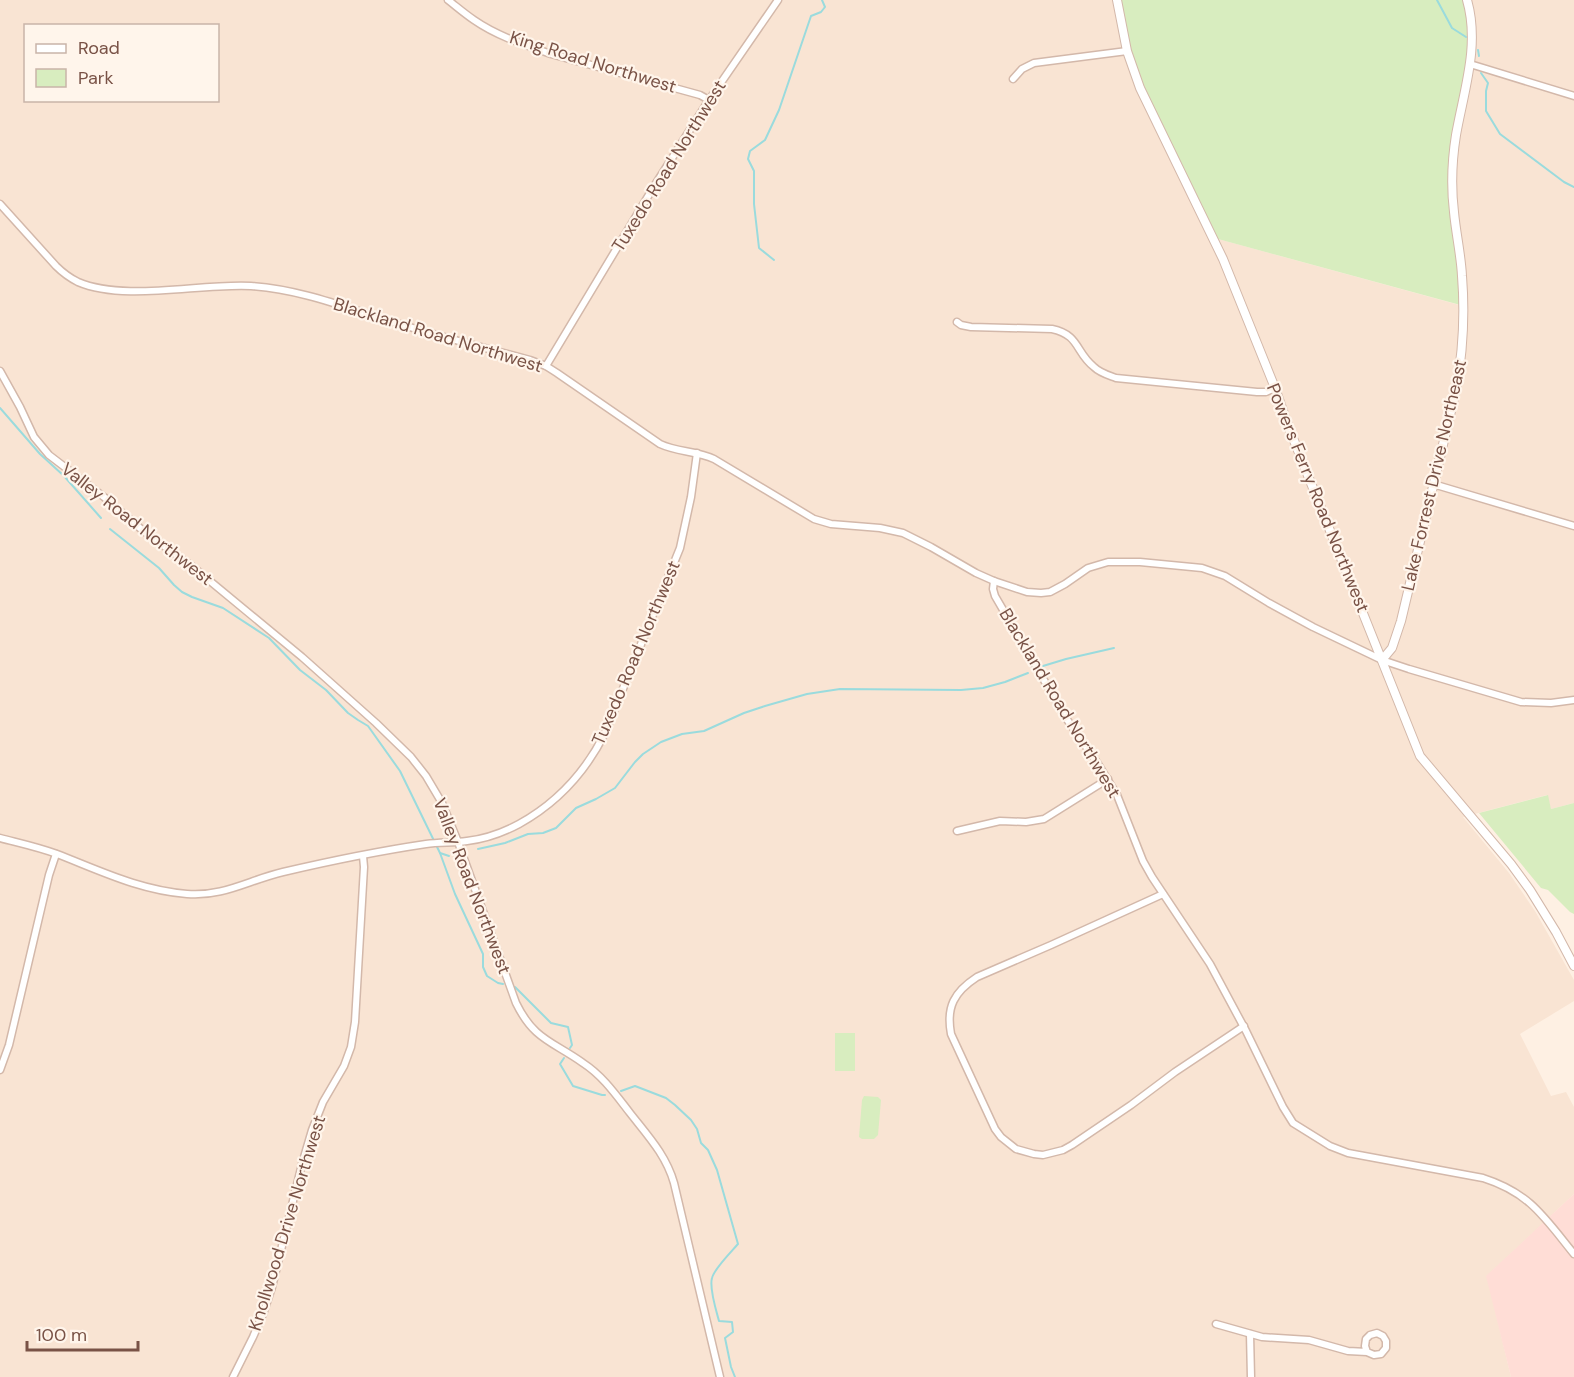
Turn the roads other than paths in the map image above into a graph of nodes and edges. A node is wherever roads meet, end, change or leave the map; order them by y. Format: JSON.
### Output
{"nodes":[{"id":1,"x":448,"y":0,"type":"edge"},
{"id":2,"x":778,"y":0,"type":"edge"},
{"id":3,"x":1117,"y":0,"type":"edge"},
{"id":4,"x":1467,"y":0,"type":"edge"},
{"id":5,"x":1127,"y":51,"type":"junction"},
{"id":6,"x":1470,"y":64,"type":"junction"},
{"id":7,"x":1014,"y":80,"type":"dead end"},
{"id":8,"x":1574,"y":96,"type":"edge"},
{"id":9,"x":709,"y":100,"type":"junction"},
{"id":10,"x":0,"y":204,"type":"edge"},
{"id":11,"x":957,"y":322,"type":"dead end"},
{"id":12,"x":546,"y":366,"type":"junction"},
{"id":13,"x":0,"y":371,"type":"edge"},
{"id":14,"x":1275,"y":388,"type":"junction"},
{"id":15,"x":697,"y":453,"type":"junction"},
{"id":16,"x":1433,"y":484,"type":"junction"},
{"id":17,"x":1574,"y":526,"type":"edge"},
{"id":18,"x":994,"y":581,"type":"junction"},
{"id":19,"x":1382,"y":660,"type":"junction"},
{"id":20,"x":1574,"y":700,"type":"edge"},
{"id":21,"x":1108,"y":779,"type":"junction"},
{"id":22,"x":957,"y":831,"type":"dead end"},
{"id":23,"x":0,"y":838,"type":"edge"},
{"id":24,"x":458,"y":842,"type":"junction"},
{"id":25,"x":56,"y":854,"type":"junction"},
{"id":26,"x":363,"y":856,"type":"junction"},
{"id":27,"x":1163,"y":894,"type":"junction"},
{"id":28,"x":1574,"y":966,"type":"edge"},
{"id":29,"x":1244,"y":1026,"type":"junction"},
{"id":30,"x":0,"y":1070,"type":"edge"},
{"id":31,"x":1574,"y":1254,"type":"edge"},
{"id":32,"x":1216,"y":1324,"type":"dead end"},
{"id":33,"x":1250,"y":1334,"type":"junction"},
{"id":34,"x":1368,"y":1352,"type":"dead end"},
{"id":35,"x":233,"y":1377,"type":"edge"},
{"id":36,"x":720,"y":1377,"type":"edge"},
{"id":37,"x":1251,"y":1377,"type":"edge"}],
"edges":[{"from":1,"to":9,"type":"street","name":"King Road Northwest"},
{"from":2,"to":9,"type":"street","name":"Tuxedo Road Northwest"},
{"from":3,"to":5,"type":"street","name":"Powers Ferry Road Northwest"},
{"from":4,"to":6,"type":"street","name":"Lake Forrest Drive Northeast"},
{"from":5,"to":7,"type":"street"},
{"from":5,"to":14,"type":"street","name":"Powers Ferry Road Northwest"},
{"from":6,"to":8,"type":"street"},
{"from":6,"to":16,"type":"street","name":"Lake Forrest Drive Northeast"},
{"from":9,"to":12,"type":"street","name":"Tuxedo Road Northwest"},
{"from":10,"to":12,"type":"street","name":"Blackland Road Northwest"},
{"from":11,"to":14,"type":"street"},
{"from":12,"to":15,"type":"street","name":"Blackland Road Northwest"},
{"from":13,"to":24,"type":"street","name":"Valley Road Northwest"},
{"from":14,"to":19,"type":"street","name":"Powers Ferry Road Northwest"},
{"from":15,"to":18,"type":"street","name":"Blackland Road Northwest"},
{"from":15,"to":24,"type":"street","name":"Tuxedo Road Northwest"},
{"from":16,"to":17,"type":"street"},
{"from":16,"to":19,"type":"street","name":"Lake Forrest Drive Northeast"},
{"from":18,"to":19,"type":"street"},
{"from":18,"to":21,"type":"street","name":"Blackland Road Northwest"},
{"from":19,"to":20,"type":"street"},
{"from":19,"to":28,"type":"street","name":"Powers Ferry Road Northwest"},
{"from":21,"to":22,"type":"street"},
{"from":21,"to":27,"type":"street","name":"Blackland Road Northwest"},
{"from":23,"to":25,"type":"street","name":"Tuxedo Road Northwest"},
{"from":24,"to":26,"type":"street","name":"Tuxedo Road Northwest"},
{"from":24,"to":36,"type":"street","name":"Valley Road Northwest"},
{"from":25,"to":26,"type":"street","name":"Tuxedo Road Northwest"},
{"from":25,"to":30,"type":"street"},
{"from":26,"to":35,"type":"street","name":"Knollwood Drive Northwest"},
{"from":27,"to":29,"type":"street","name":"Blackland Road Northwest"},
{"from":27,"to":29,"type":"street"},
{"from":29,"to":31,"type":"street","name":"Blackland Road Northwest"},
{"from":32,"to":33,"type":"street"},
{"from":33,"to":34,"type":"street"},
{"from":33,"to":37,"type":"street"}]}
